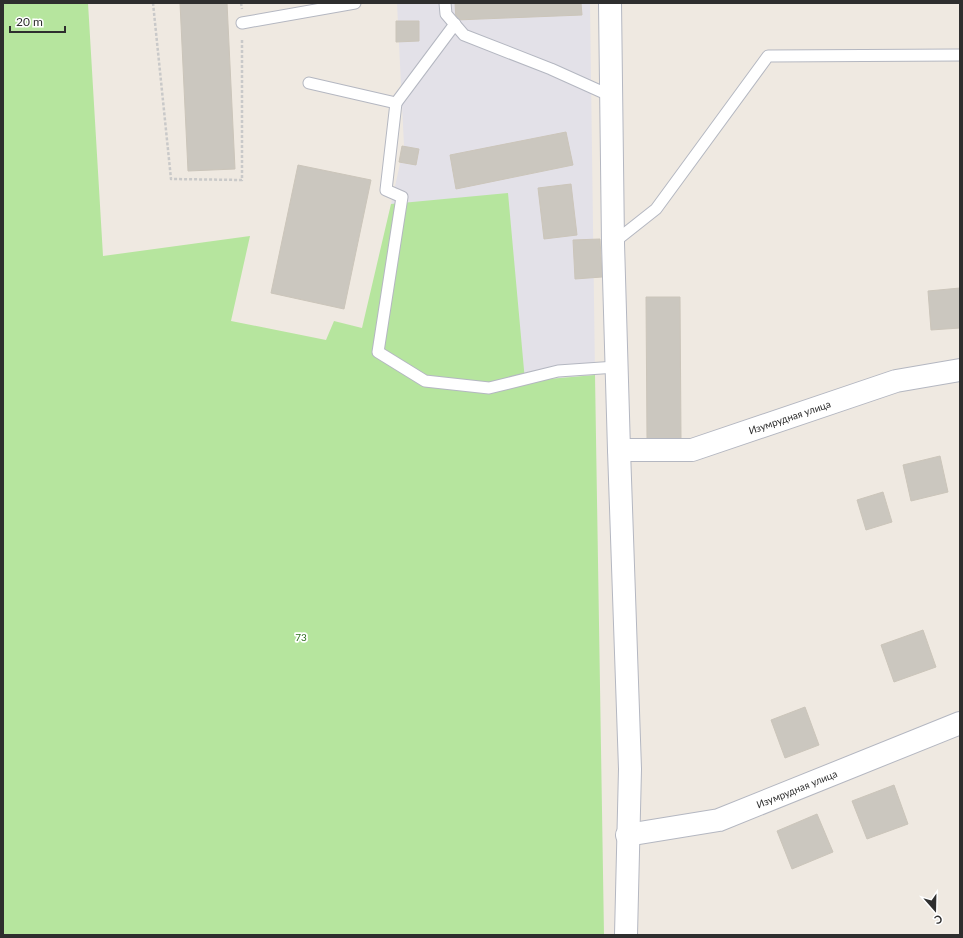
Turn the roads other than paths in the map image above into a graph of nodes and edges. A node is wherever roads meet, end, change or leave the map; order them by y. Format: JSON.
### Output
{"nodes":[{"id":1,"x":355,"y":3,"type":"edge"},
{"id":2,"x":445,"y":3,"type":"edge"},
{"id":3,"x":610,"y":3,"type":"edge"},
{"id":4,"x":242,"y":24,"type":"road end"},
{"id":5,"x":455,"y":24,"type":"junction"},
{"id":6,"x":960,"y":55,"type":"edge"},
{"id":7,"x":309,"y":83,"type":"dead end"},
{"id":8,"x":611,"y":96,"type":"junction"},
{"id":9,"x":396,"y":103,"type":"junction"},
{"id":10,"x":613,"y":243,"type":"junction"},
{"id":11,"x":616,"y":367,"type":"junction"},
{"id":12,"x":960,"y":370,"type":"edge"},
{"id":13,"x":618,"y":450,"type":"junction"},
{"id":14,"x":960,"y":723,"type":"edge"},
{"id":15,"x":627,"y":835,"type":"junction"},
{"id":16,"x":626,"y":935,"type":"edge"}],
"edges":[{"from":1,"to":4,"type":"lane"},
{"from":2,"to":5,"type":"lane"},
{"from":3,"to":8,"type":"street"},
{"from":5,"to":8,"type":"lane"},
{"from":5,"to":9,"type":"lane"},
{"from":6,"to":10,"type":"lane"},
{"from":7,"to":9,"type":"lane"},
{"from":8,"to":10,"type":"street"},
{"from":9,"to":11,"type":"lane"},
{"from":10,"to":11,"type":"street"},
{"from":11,"to":13,"type":"street"},
{"from":12,"to":13,"type":"street","name":"Изумрудная улица"},
{"from":13,"to":15,"type":"street"},
{"from":14,"to":15,"type":"street","name":"Изумрудная улица"},
{"from":15,"to":16,"type":"street"}]}
